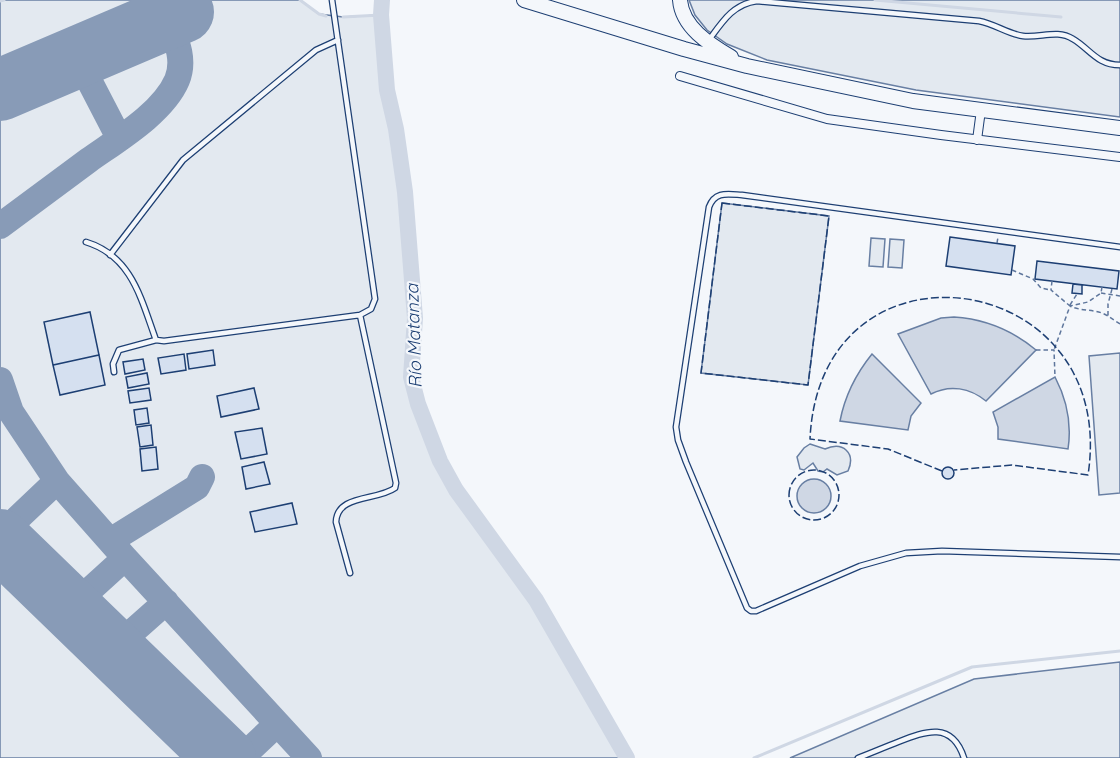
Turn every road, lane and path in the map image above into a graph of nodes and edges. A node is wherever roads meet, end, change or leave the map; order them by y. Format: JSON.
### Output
{"nodes":[{"id":1,"x":332,"y":0,"type":"edge"},
{"id":2,"x":524,"y":0,"type":"edge"},
{"id":3,"x":680,"y":0,"type":"edge"},
{"id":4,"x":338,"y":40,"type":"junction"},
{"id":5,"x":708,"y":42,"type":"junction"},
{"id":6,"x":1120,"y":65,"type":"edge"},
{"id":7,"x":747,"y":66,"type":"junction"},
{"id":8,"x":680,"y":76,"type":"dead end"},
{"id":9,"x":981,"y":110,"type":"junction"},
{"id":10,"x":1120,"y":128,"type":"edge"},
{"id":11,"x":977,"y":140,"type":"junction"},
{"id":12,"x":1120,"y":156,"type":"edge"},
{"id":13,"x":86,"y":242,"type":"dead end"},
{"id":14,"x":1120,"y":247,"type":"edge"},
{"id":15,"x":110,"y":255,"type":"junction"},
{"id":16,"x":1012,"y":270,"type":"dead end"},
{"id":17,"x":1036,"y":279,"type":"dead end"},
{"id":18,"x":1052,"y":281,"type":"dead end"},
{"id":19,"x":1036,"y":284,"type":"junction"},
{"id":20,"x":1102,"y":288,"type":"dead end"},
{"id":21,"x":1112,"y":289,"type":"dead end"},
{"id":22,"x":1051,"y":290,"type":"junction"},
{"id":23,"x":1101,"y":293,"type":"junction"},
{"id":24,"x":1077,"y":294,"type":"dead end"},
{"id":25,"x":1111,"y":296,"type":"junction"},
{"id":26,"x":1120,"y":296,"type":"edge"},
{"id":27,"x":1070,"y":306,"type":"junction"},
{"id":28,"x":360,"y":315,"type":"junction"},
{"id":29,"x":1108,"y":316,"type":"junction"},
{"id":30,"x":1120,"y":324,"type":"edge"},
{"id":31,"x":156,"y":340,"type":"junction"},
{"id":32,"x":1036,"y":350,"type":"dead end"},
{"id":33,"x":1054,"y":350,"type":"junction"},
{"id":34,"x":114,"y":372,"type":"dead end"},
{"id":35,"x":1055,"y":377,"type":"dead end"},
{"id":36,"x":1120,"y":557,"type":"edge"},
{"id":37,"x":350,"y":573,"type":"dead end"},
{"id":38,"x":858,"y":758,"type":"edge"},
{"id":39,"x":964,"y":758,"type":"edge"}],
"edges":[{"from":1,"to":4,"type":"lane"},
{"from":2,"to":7,"type":"main road"},
{"from":3,"to":5,"type":"main road"},
{"from":4,"to":15,"type":"lane"},
{"from":4,"to":28,"type":"lane"},
{"from":5,"to":6,"type":"lane"},
{"from":5,"to":7,"type":"main road"},
{"from":7,"to":9,"type":"main road"},
{"from":8,"to":11,"type":"street"},
{"from":9,"to":10,"type":"main road"},
{"from":9,"to":11,"type":"street"},
{"from":11,"to":12,"type":"street"},
{"from":13,"to":15,"type":"lane"},
{"from":14,"to":36,"type":"lane"},
{"from":15,"to":31,"type":"lane"},
{"from":16,"to":19,"type":"path"},
{"from":17,"to":19,"type":"path"},
{"from":18,"to":22,"type":"path"},
{"from":19,"to":22,"type":"path"},
{"from":20,"to":23,"type":"path"},
{"from":21,"to":25,"type":"path"},
{"from":22,"to":27,"type":"path"},
{"from":23,"to":25,"type":"path"},
{"from":23,"to":27,"type":"path"},
{"from":24,"to":27,"type":"path"},
{"from":25,"to":26,"type":"path"},
{"from":25,"to":29,"type":"path"},
{"from":27,"to":29,"type":"path"},
{"from":27,"to":33,"type":"path"},
{"from":28,"to":31,"type":"lane"},
{"from":28,"to":37,"type":"lane"},
{"from":29,"to":30,"type":"path"},
{"from":31,"to":34,"type":"lane"},
{"from":32,"to":33,"type":"path"},
{"from":33,"to":35,"type":"path"},
{"from":38,"to":39,"type":"lane"}]}
